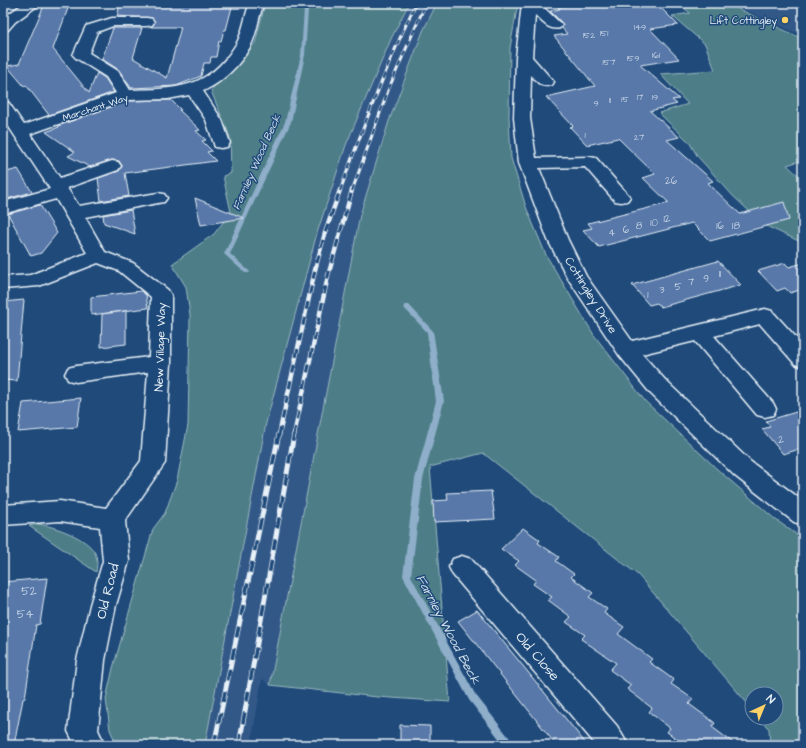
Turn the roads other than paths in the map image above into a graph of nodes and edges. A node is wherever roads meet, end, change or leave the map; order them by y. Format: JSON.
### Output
{"nodes":[{"id":1,"x":34,"y":3,"type":"edge"},
{"id":2,"x":254,"y":3,"type":"edge"},
{"id":3,"x":530,"y":3,"type":"edge"},
{"id":4,"x":147,"y":22,"type":"dead end"},
{"id":5,"x":555,"y":25,"type":"dead end"},
{"id":6,"x":3,"y":27,"type":"edge"},
{"id":7,"x":524,"y":58,"type":"junction"},
{"id":8,"x":546,"y":82,"type":"dead end"},
{"id":9,"x":193,"y":89,"type":"junction"},
{"id":10,"x":125,"y":95,"type":"junction"},
{"id":11,"x":3,"y":106,"type":"edge"},
{"id":12,"x":22,"y":131,"type":"junction"},
{"id":13,"x":221,"y":143,"type":"dead end"},
{"id":14,"x":528,"y":163,"type":"junction"},
{"id":15,"x":112,"y":166,"type":"dead end"},
{"id":16,"x":59,"y":189,"type":"junction"},
{"id":17,"x":621,"y":197,"type":"dead end"},
{"id":18,"x":158,"y":198,"type":"dead end"},
{"id":19,"x":3,"y":208,"type":"edge"},
{"id":20,"x":73,"y":213,"type":"junction"},
{"id":21,"x":98,"y":256,"type":"junction"},
{"id":22,"x":3,"y":283,"type":"edge"},
{"id":23,"x":700,"y":333,"type":"junction"},
{"id":24,"x":627,"y":350,"type":"junction"},
{"id":25,"x":803,"y":359,"type":"edge"},
{"id":26,"x":160,"y":363,"type":"junction"},
{"id":27,"x":76,"y":374,"type":"dead end"},
{"id":28,"x":765,"y":409,"type":"dead end"},
{"id":29,"x":3,"y":515,"type":"edge"},
{"id":30,"x":803,"y":516,"type":"edge"},
{"id":31,"x":112,"y":519,"type":"junction"},
{"id":32,"x":462,"y":567,"type":"dead end"},
{"id":33,"x":90,"y":745,"type":"edge"},
{"id":34,"x":613,"y":745,"type":"edge"}],
"edges":[{"from":1,"to":6,"type":"street"},
{"from":2,"to":9,"type":"street","name":"Marchant Way"},
{"from":3,"to":5,"type":"street"},
{"from":3,"to":7,"type":"street","name":"Cottingley Drive"},
{"from":4,"to":10,"type":"street"},
{"from":7,"to":8,"type":"street"},
{"from":7,"to":14,"type":"street","name":"Cottingley Drive"},
{"from":9,"to":10,"type":"street","name":"Marchant Way"},
{"from":9,"to":13,"type":"street"},
{"from":10,"to":12,"type":"street","name":"Marchant Way"},
{"from":11,"to":12,"type":"street"},
{"from":12,"to":16,"type":"street"},
{"from":14,"to":17,"type":"street"},
{"from":14,"to":24,"type":"street","name":"Cottingley Drive"},
{"from":15,"to":16,"type":"street"},
{"from":16,"to":19,"type":"street"},
{"from":16,"to":20,"type":"street"},
{"from":18,"to":20,"type":"street"},
{"from":20,"to":21,"type":"street"},
{"from":21,"to":22,"type":"street"},
{"from":21,"to":26,"type":"street","name":"New Village Way"},
{"from":23,"to":24,"type":"street"},
{"from":23,"to":25,"type":"street"},
{"from":23,"to":28,"type":"street"},
{"from":24,"to":30,"type":"street","name":"Cottingley Drive"},
{"from":26,"to":27,"type":"street"},
{"from":26,"to":31,"type":"street","name":"New Village Way"},
{"from":29,"to":31,"type":"street"},
{"from":31,"to":33,"type":"street","name":"Old Road"},
{"from":32,"to":34,"type":"street","name":"Old Close"}]}
